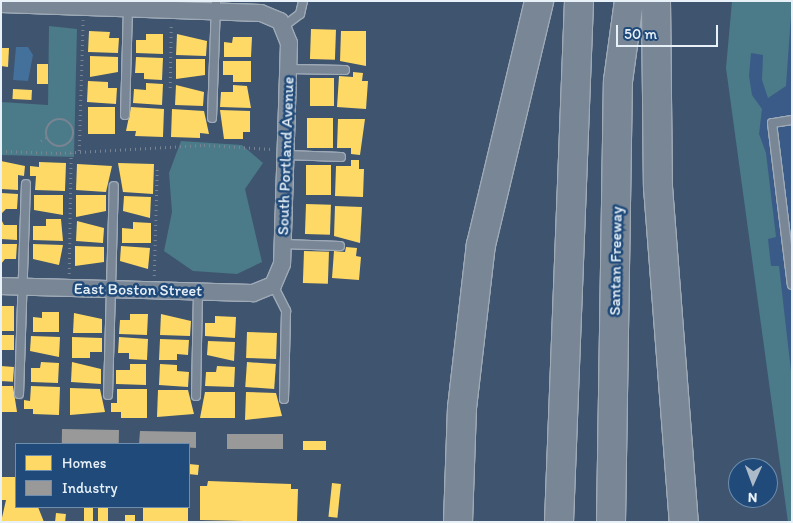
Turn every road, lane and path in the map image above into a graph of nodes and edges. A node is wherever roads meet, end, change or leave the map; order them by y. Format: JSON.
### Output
{"nodes":[{"id":1,"x":303,"y":1,"type":"edge"},
{"id":2,"x":539,"y":1,"type":"edge"},
{"id":3,"x":579,"y":1,"type":"edge"},
{"id":4,"x":629,"y":1,"type":"edge"},
{"id":5,"x":656,"y":1,"type":"edge"},
{"id":6,"x":10,"y":3,"type":"edge"},
{"id":7,"x":36,"y":3,"type":"edge"},
{"id":8,"x":128,"y":5,"type":"edge"},
{"id":9,"x":216,"y":6,"type":"edge"},
{"id":10,"x":83,"y":20,"type":"dead end"},
{"id":11,"x":172,"y":23,"type":"dead end"},
{"id":12,"x":284,"y":26,"type":"junction"},
{"id":13,"x":288,"y":69,"type":"junction"},
{"id":14,"x":345,"y":70,"type":"dead end"},
{"id":15,"x":170,"y":88,"type":"dead end"},
{"id":16,"x":124,"y":115,"type":"dead end"},
{"id":17,"x":212,"y":118,"type":"dead end"},
{"id":18,"x":792,"y":120,"type":"edge"},
{"id":19,"x":46,"y":137,"type":"junction"},
{"id":20,"x":41,"y":141,"type":"dead end"},
{"id":21,"x":60,"y":147,"type":"junction"},
{"id":22,"x":1,"y":151,"type":"edge"},
{"id":23,"x":79,"y":151,"type":"junction"},
{"id":24,"x":71,"y":152,"type":"junction"},
{"id":25,"x":282,"y":152,"type":"junction"},
{"id":26,"x":60,"y":153,"type":"junction"},
{"id":27,"x":340,"y":157,"type":"dead end"},
{"id":28,"x":157,"y":166,"type":"dead end"},
{"id":29,"x":26,"y":184,"type":"dead end"},
{"id":30,"x":114,"y":186,"type":"dead end"},
{"id":31,"x":283,"y":244,"type":"junction"},
{"id":32,"x":340,"y":246,"type":"dead end"},
{"id":33,"x":69,"y":278,"type":"dead end"},
{"id":34,"x":154,"y":280,"type":"dead end"},
{"id":35,"x":273,"y":285,"type":"junction"},
{"id":36,"x":792,"y":285,"type":"edge"},
{"id":37,"x":1,"y":286,"type":"edge"},
{"id":38,"x":23,"y":287,"type":"junction"},
{"id":39,"x":111,"y":289,"type":"junction"},
{"id":40,"x":198,"y":291,"type":"junction"},
{"id":41,"x":19,"y":394,"type":"dead end"},
{"id":42,"x":108,"y":395,"type":"dead end"},
{"id":43,"x":196,"y":396,"type":"dead end"},
{"id":44,"x":284,"y":399,"type":"dead end"},
{"id":45,"x":458,"y":522,"type":"edge"},
{"id":46,"x":559,"y":522,"type":"edge"},
{"id":47,"x":611,"y":522,"type":"edge"},
{"id":48,"x":684,"y":522,"type":"edge"}],
"edges":[{"from":1,"to":12,"type":"lane"},
{"from":2,"to":45,"type":"highway"},
{"from":3,"to":46,"type":"highway"},
{"from":4,"to":47,"type":"highway","name":"Santan Freeway"},
{"from":5,"to":48,"type":"highway"},
{"from":6,"to":7,"type":"street"},
{"from":7,"to":8,"type":"street"},
{"from":8,"to":9,"type":"street"},
{"from":8,"to":16,"type":"lane"},
{"from":9,"to":12,"type":"street"},
{"from":9,"to":17,"type":"lane"},
{"from":10,"to":23,"type":"path"},
{"from":11,"to":15,"type":"path"},
{"from":12,"to":13,"type":"street","name":"South Portland Avenue"},
{"from":13,"to":14,"type":"lane"},
{"from":13,"to":25,"type":"street","name":"South Portland Avenue"},
{"from":18,"to":36,"type":"lane"},
{"from":19,"to":20,"type":"path"},
{"from":19,"to":21,"type":"path"},
{"from":19,"to":21,"type":"path"},
{"from":21,"to":26,"type":"path"},
{"from":22,"to":26,"type":"path"},
{"from":23,"to":24,"type":"path"},
{"from":23,"to":25,"type":"path"},
{"from":24,"to":26,"type":"path"},
{"from":24,"to":33,"type":"path"},
{"from":25,"to":27,"type":"lane"},
{"from":25,"to":31,"type":"street","name":"South Portland Avenue"},
{"from":28,"to":34,"type":"path"},
{"from":29,"to":38,"type":"lane"},
{"from":30,"to":39,"type":"lane"},
{"from":31,"to":32,"type":"lane"},
{"from":31,"to":35,"type":"street","name":"South Portland Avenue"},
{"from":35,"to":40,"type":"street","name":"East Boston Street"},
{"from":35,"to":44,"type":"lane"},
{"from":37,"to":38,"type":"street","name":"East Boston Street"},
{"from":38,"to":39,"type":"street","name":"East Boston Street"},
{"from":38,"to":41,"type":"lane"},
{"from":39,"to":40,"type":"street","name":"East Boston Street"},
{"from":39,"to":42,"type":"lane"},
{"from":40,"to":43,"type":"lane"}]}
